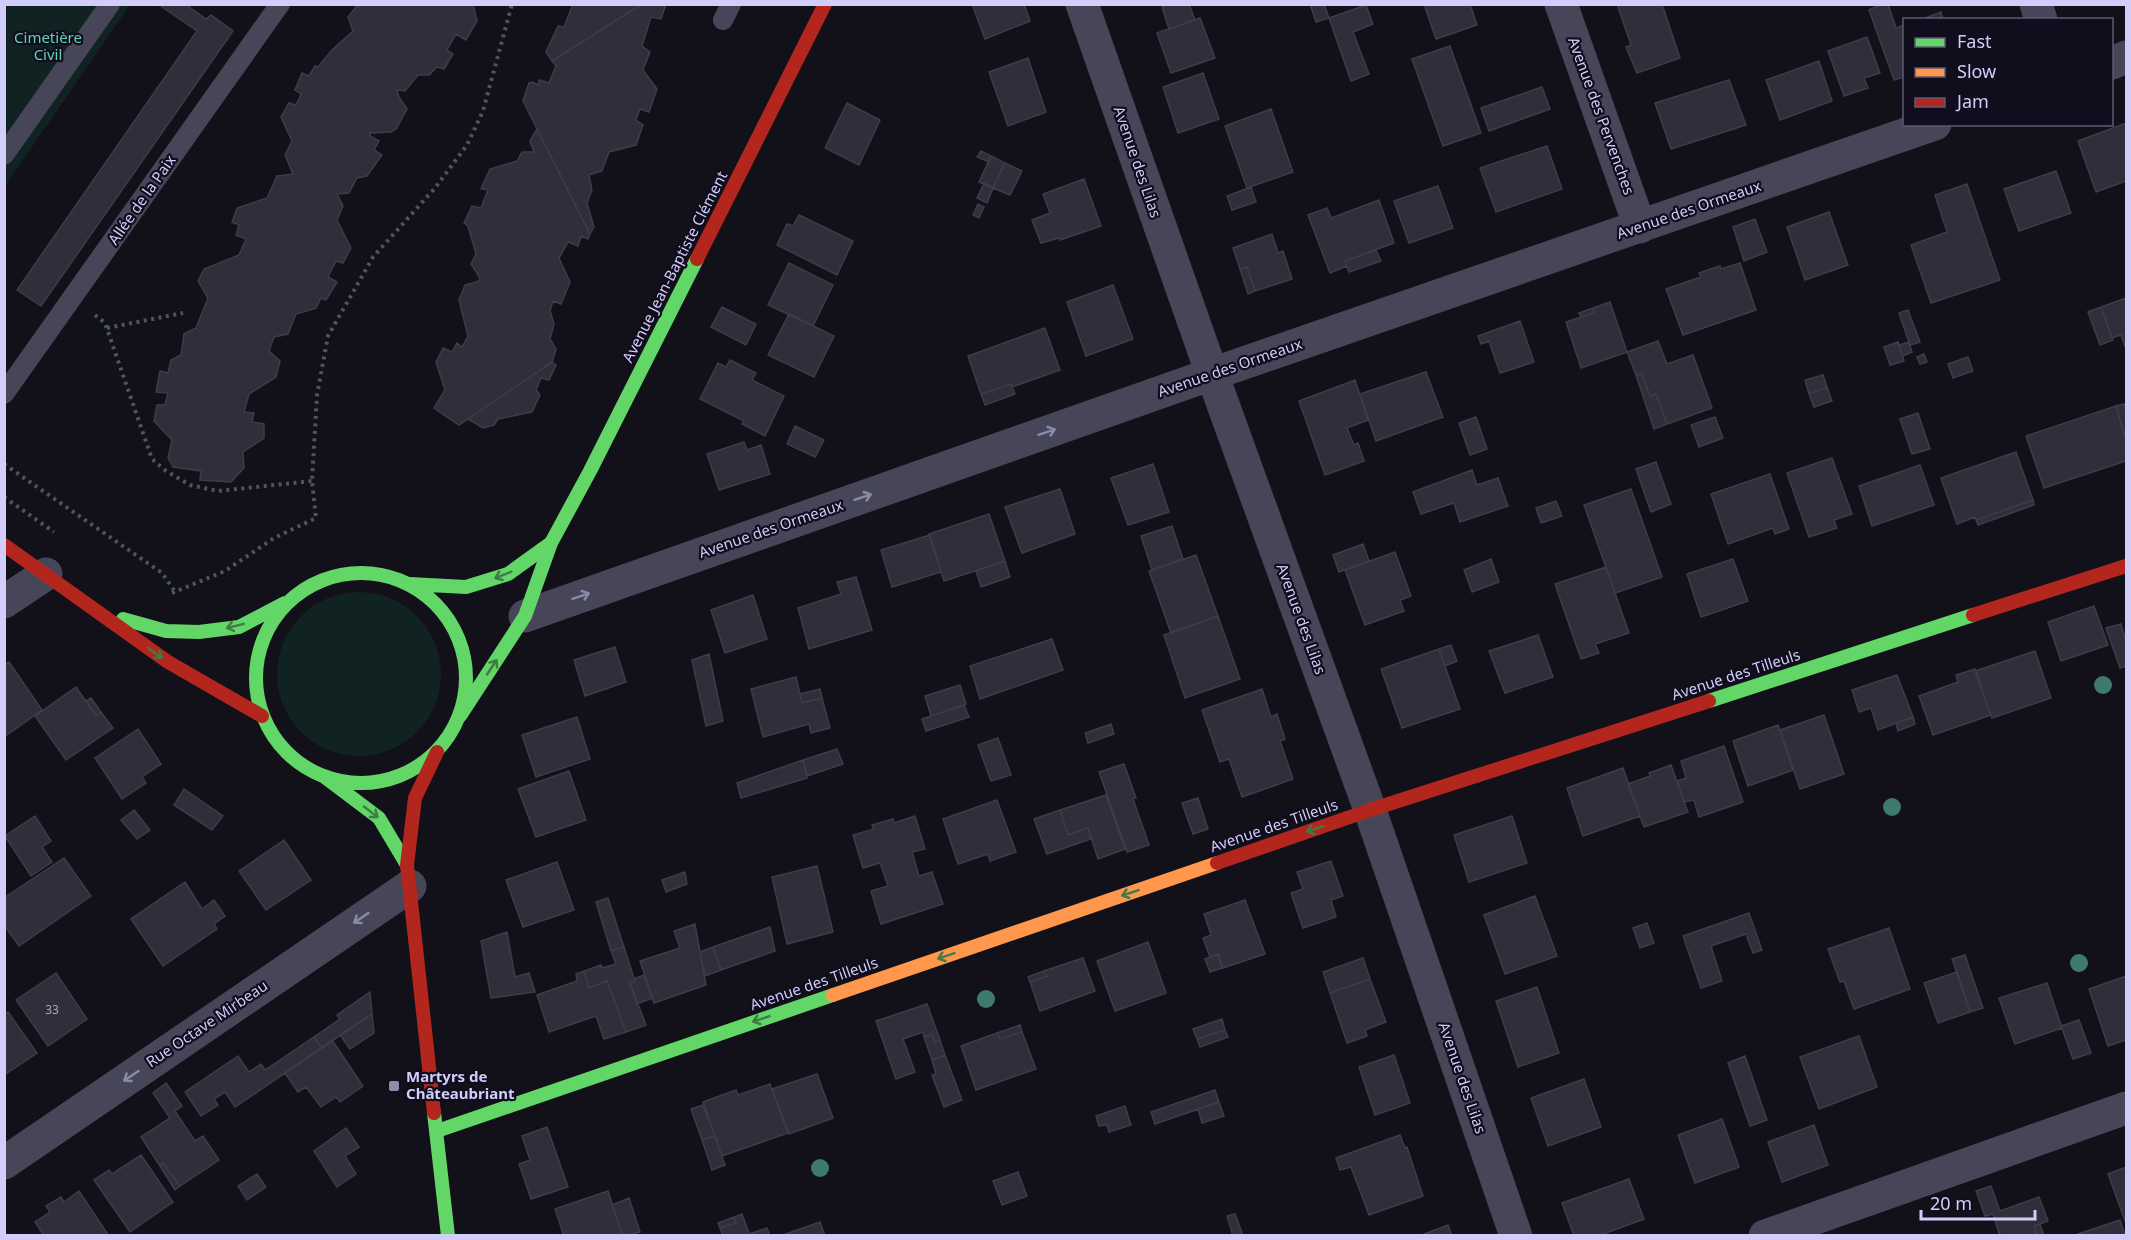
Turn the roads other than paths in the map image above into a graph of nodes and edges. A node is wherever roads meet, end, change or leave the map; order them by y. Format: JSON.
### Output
{"nodes":[{"id":1,"x":110,"y":4,"type":"edge"},
{"id":2,"x":280,"y":4,"type":"edge"},
{"id":3,"x":825,"y":4,"type":"edge"},
{"id":4,"x":1082,"y":4,"type":"edge"},
{"id":5,"x":1561,"y":4,"type":"edge"},
{"id":6,"x":2127,"y":57,"type":"edge"},
{"id":7,"x":2113,"y":63,"type":"edge"},
{"id":8,"x":1929,"y":126,"type":"edge"},
{"id":9,"x":4,"y":155,"type":"edge"},
{"id":10,"x":1640,"y":227,"type":"junction"},
{"id":11,"x":1212,"y":374,"type":"junction"},
{"id":12,"x":4,"y":394,"type":"edge"},
{"id":13,"x":551,"y":543,"type":"junction"},
{"id":14,"x":4,"y":545,"type":"edge"},
{"id":15,"x":2127,"y":566,"type":"edge"},
{"id":16,"x":46,"y":574,"type":"junction"},
{"id":17,"x":410,"y":584,"type":"junction"},
{"id":18,"x":4,"y":602,"type":"edge"},
{"id":19,"x":288,"y":602,"type":"junction"},
{"id":20,"x":91,"y":605,"type":"junction"},
{"id":21,"x":525,"y":616,"type":"junction"},
{"id":22,"x":262,"y":716,"type":"junction"},
{"id":23,"x":460,"y":716,"type":"junction"},
{"id":24,"x":438,"y":751,"type":"junction"},
{"id":25,"x":325,"y":777,"type":"junction"},
{"id":26,"x":1370,"y":810,"type":"junction"},
{"id":27,"x":408,"y":875,"type":"junction"},
{"id":28,"x":2127,"y":1108,"type":"edge"},
{"id":29,"x":437,"y":1131,"type":"junction"},
{"id":30,"x":4,"y":1163,"type":"edge"},
{"id":31,"x":448,"y":1236,"type":"edge"},
{"id":32,"x":1516,"y":1236,"type":"edge"},
{"id":33,"x":1765,"y":1236,"type":"edge"}],
"edges":[{"from":1,"to":9,"type":"lane"},
{"from":2,"to":12,"type":"lane","name":"Allée de la Paix"},
{"from":3,"to":13,"type":"street","name":"Avenue Jean-Baptiste Clément"},
{"from":4,"to":11,"type":"street","name":"Avenue des Lilas"},
{"from":5,"to":10,"type":"street","name":"Avenue des Pervenches"},
{"from":6,"to":7,"type":"street"},
{"from":8,"to":10,"type":"street","name":"Avenue des Ormeaux"},
{"from":10,"to":11,"type":"street","name":"Avenue des Ormeaux"},
{"from":21,"to":11,"type":"street","name":"Avenue des Ormeaux","one_way":true},
{"from":11,"to":26,"type":"street","name":"Avenue des Lilas"},
{"from":13,"to":17,"type":"street","name":"Avenue Jean-Baptiste Clément","one_way":true},
{"from":13,"to":21,"type":"street","name":"Avenue Jean-Baptiste Clément"},
{"from":14,"to":16,"type":"street"},
{"from":15,"to":26,"type":"street","name":"Avenue des Tilleuls"},
{"from":16,"to":18,"type":"street"},
{"from":16,"to":20,"type":"street"},
{"from":17,"to":19,"type":"street"},
{"from":17,"to":23,"type":"street"},
{"from":19,"to":20,"type":"street","one_way":true},
{"from":19,"to":22,"type":"street"},
{"from":20,"to":22,"type":"street","one_way":true},
{"from":23,"to":21,"type":"street","name":"Avenue Jean-Baptiste Clément","one_way":true},
{"from":22,"to":25,"type":"street"},
{"from":23,"to":24,"type":"street"},
{"from":24,"to":25,"type":"street"},
{"from":24,"to":27,"type":"street"},
{"from":25,"to":27,"type":"street","one_way":true},
{"from":26,"to":29,"type":"street","name":"Avenue des Tilleuls","one_way":true},
{"from":26,"to":32,"type":"street","name":"Avenue des Lilas"},
{"from":27,"to":29,"type":"street"},
{"from":27,"to":30,"type":"street","name":"Rue Octave Mirbeau","one_way":true},
{"from":28,"to":33,"type":"street"},
{"from":29,"to":31,"type":"street"}]}
